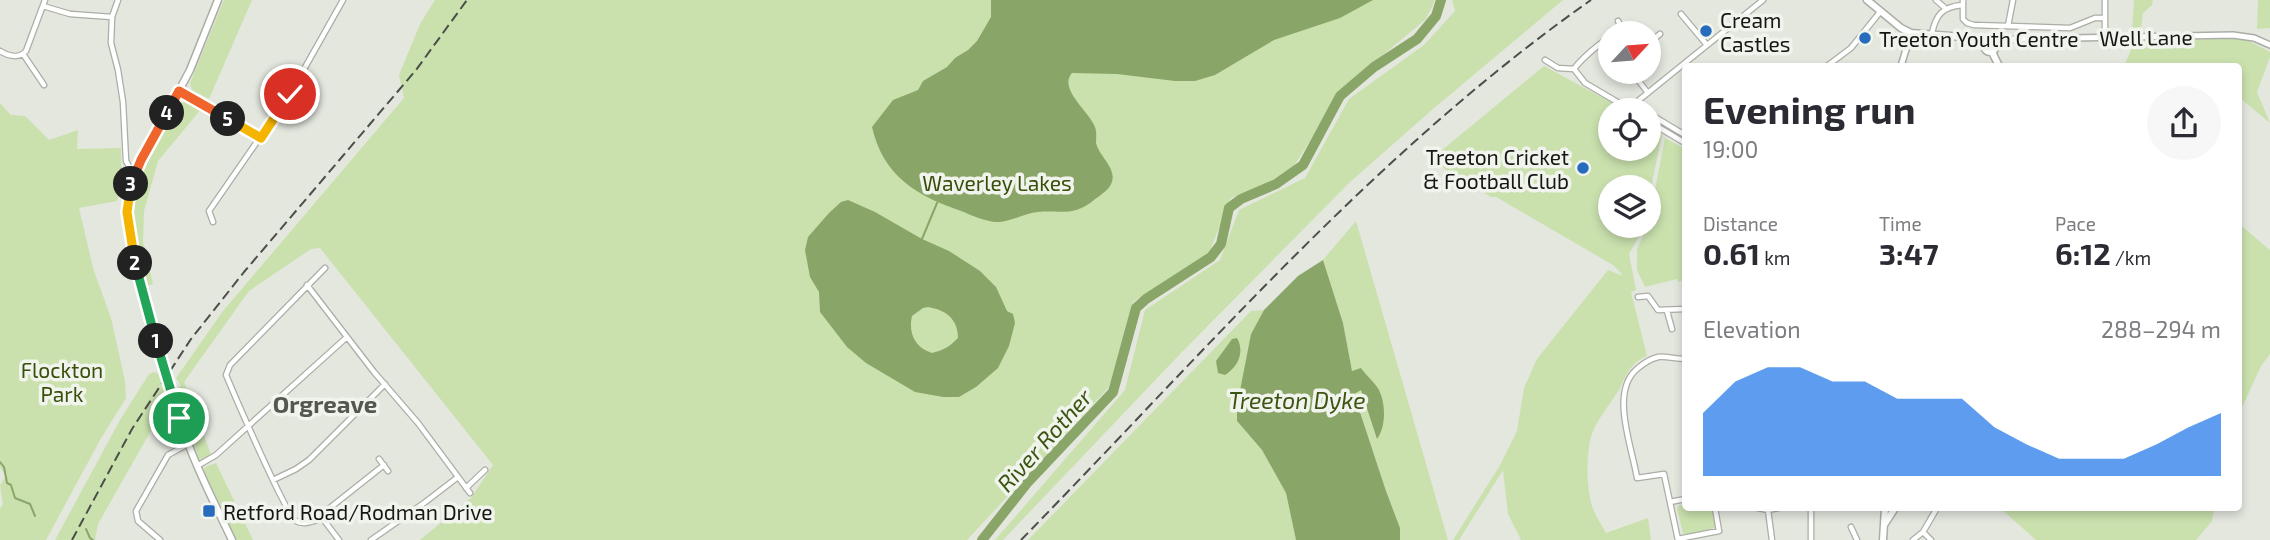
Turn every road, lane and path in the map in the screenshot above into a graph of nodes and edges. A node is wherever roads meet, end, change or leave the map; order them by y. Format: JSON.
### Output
{"nodes":[{"id":1,"x":118,"y":0,"type":"edge"},
{"id":2,"x":218,"y":0,"type":"edge"},
{"id":3,"x":343,"y":0,"type":"edge"},
{"id":4,"x":1763,"y":0,"type":"edge"},
{"id":5,"x":1867,"y":0,"type":"edge"},
{"id":6,"x":1936,"y":0,"type":"edge"},
{"id":7,"x":2013,"y":0,"type":"edge"},
{"id":8,"x":2105,"y":0,"type":"edge"},
{"id":9,"x":44,"y":3,"type":"edge"},
{"id":10,"x":1962,"y":3,"type":"edge"},
{"id":11,"x":1945,"y":8,"type":"junction"},
{"id":12,"x":1880,"y":12,"type":"junction"},
{"id":13,"x":1681,"y":14,"type":"dead end"},
{"id":14,"x":112,"y":17,"type":"junction"},
{"id":15,"x":2105,"y":18,"type":"junction"},
{"id":16,"x":2008,"y":26,"type":"junction"},
{"id":17,"x":1911,"y":33,"type":"junction"},
{"id":18,"x":1932,"y":33,"type":"junction"},
{"id":19,"x":2105,"y":38,"type":"junction"},
{"id":20,"x":1995,"y":43,"type":"junction"},
{"id":21,"x":1984,"y":44,"type":"junction"},
{"id":22,"x":1706,"y":45,"type":"junction"},
{"id":23,"x":2270,"y":45,"type":"edge"},
{"id":24,"x":1598,"y":48,"type":"edge"},
{"id":25,"x":0,"y":51,"type":"edge"},
{"id":26,"x":1992,"y":52,"type":"junction"},
{"id":27,"x":23,"y":54,"type":"junction"},
{"id":28,"x":1545,"y":60,"type":"dead end"},
{"id":29,"x":1684,"y":63,"type":"edge"},
{"id":30,"x":1831,"y":63,"type":"edge"},
{"id":31,"x":1902,"y":63,"type":"edge"},
{"id":32,"x":1998,"y":63,"type":"edge"},
{"id":33,"x":1682,"y":65,"type":"edge"},
{"id":34,"x":1574,"y":69,"type":"junction"},
{"id":35,"x":1641,"y":84,"type":"edge"},
{"id":36,"x":44,"y":85,"type":"dead end"},
{"id":37,"x":179,"y":91,"type":"junction"},
{"id":38,"x":1648,"y":93,"type":"junction"},
{"id":39,"x":1611,"y":98,"type":"edge"},
{"id":40,"x":1642,"y":98,"type":"edge"},
{"id":41,"x":1661,"y":121,"type":"edge"},
{"id":42,"x":1661,"y":129,"type":"edge"},
{"id":43,"x":1682,"y":133,"type":"edge"},
{"id":44,"x":261,"y":138,"type":"junction"},
{"id":45,"x":1682,"y":141,"type":"edge"},
{"id":46,"x":134,"y":175,"type":"junction"},
{"id":47,"x":213,"y":222,"type":"dead end"},
{"id":48,"x":325,"y":268,"type":"dead end"},
{"id":49,"x":307,"y":285,"type":"junction"},
{"id":50,"x":1638,"y":297,"type":"dead end"},
{"id":51,"x":1682,"y":309,"type":"edge"},
{"id":52,"x":1667,"y":311,"type":"junction"},
{"id":53,"x":1672,"y":329,"type":"dead end"},
{"id":54,"x":347,"y":337,"type":"junction"},
{"id":55,"x":1682,"y":359,"type":"edge"},
{"id":56,"x":385,"y":384,"type":"junction"},
{"id":57,"x":249,"y":426,"type":"junction"},
{"id":58,"x":188,"y":444,"type":"junction"},
{"id":59,"x":379,"y":459,"type":"dead end"},
{"id":60,"x":384,"y":465,"type":"junction"},
{"id":61,"x":197,"y":466,"type":"junction"},
{"id":62,"x":485,"y":470,"type":"dead end"},
{"id":63,"x":388,"y":471,"type":"dead end"},
{"id":64,"x":458,"y":477,"type":"junction"},
{"id":65,"x":273,"y":480,"type":"junction"},
{"id":66,"x":1682,"y":500,"type":"edge"},
{"id":67,"x":1670,"y":502,"type":"junction"},
{"id":68,"x":1715,"y":511,"type":"edge"},
{"id":69,"x":1769,"y":511,"type":"edge"},
{"id":70,"x":1811,"y":511,"type":"edge"},
{"id":71,"x":1885,"y":511,"type":"edge"},
{"id":72,"x":1890,"y":511,"type":"edge"},
{"id":73,"x":1936,"y":511,"type":"edge"},
{"id":74,"x":323,"y":519,"type":"junction"},
{"id":75,"x":1883,"y":526,"type":"junction"},
{"id":76,"x":1851,"y":527,"type":"dead end"},
{"id":77,"x":1923,"y":532,"type":"junction"},
{"id":78,"x":160,"y":540,"type":"edge"},
{"id":79,"x":232,"y":540,"type":"edge"},
{"id":80,"x":339,"y":540,"type":"edge"},
{"id":81,"x":370,"y":540,"type":"edge"},
{"id":82,"x":1678,"y":540,"type":"edge"},
{"id":83,"x":1772,"y":540,"type":"edge"},
{"id":84,"x":1811,"y":540,"type":"edge"},
{"id":85,"x":1857,"y":540,"type":"edge"},
{"id":86,"x":1883,"y":540,"type":"edge"},
{"id":87,"x":1913,"y":540,"type":"edge"},
{"id":88,"x":1931,"y":540,"type":"edge"}],
"edges":[{"from":1,"to":14,"type":"street"},
{"from":2,"to":37,"type":"main road"},
{"from":3,"to":44,"type":"street"},
{"from":4,"to":22,"type":"street"},
{"from":5,"to":12,"type":"main road"},
{"from":6,"to":11,"type":"street"},
{"from":7,"to":16,"type":"street"},
{"from":8,"to":15,"type":"street"},
{"from":9,"to":14,"type":"street"},
{"from":9,"to":27,"type":"street"},
{"from":10,"to":11,"type":"street"},
{"from":10,"to":16,"type":"street"},
{"from":11,"to":18,"type":"street"},
{"from":12,"to":17,"type":"main road"},
{"from":12,"to":30,"type":"street"},
{"from":13,"to":22,"type":"street"},
{"from":14,"to":46,"type":"street"},
{"from":15,"to":16,"type":"street"},
{"from":15,"to":19,"type":"street"},
{"from":17,"to":18,"type":"main road"},
{"from":17,"to":31,"type":"street"},
{"from":18,"to":21,"type":"main road"},
{"from":19,"to":20,"type":"street","name":"Well Lane"},
{"from":19,"to":23,"type":"street","name":"Well Lane"},
{"from":20,"to":21,"type":"main road"},
{"from":20,"to":26,"type":"main road"},
{"from":21,"to":26,"type":"main road"},
{"from":22,"to":29,"type":"street"},
{"from":24,"to":34,"type":"street"},
{"from":25,"to":27,"type":"street"},
{"from":26,"to":32,"type":"main road"},
{"from":27,"to":36,"type":"street"},
{"from":28,"to":34,"type":"street"},
{"from":33,"to":38,"type":"street"},
{"from":34,"to":39,"type":"street"},
{"from":35,"to":38,"type":"street"},
{"from":37,"to":44,"type":"street"},
{"from":37,"to":46,"type":"main road"},
{"from":38,"to":40,"type":"street"},
{"from":41,"to":43,"type":"street"},
{"from":42,"to":45,"type":"street"},
{"from":44,"to":47,"type":"street"},
{"from":46,"to":58,"type":"main road"},
{"from":48,"to":49,"type":"street"},
{"from":49,"to":54,"type":"street"},
{"from":49,"to":57,"type":"street"},
{"from":50,"to":52,"type":"street"},
{"from":51,"to":52,"type":"street"},
{"from":52,"to":53,"type":"street"},
{"from":54,"to":56,"type":"street"},
{"from":54,"to":57,"type":"street"},
{"from":55,"to":67,"type":"street"},
{"from":56,"to":64,"type":"street"},
{"from":56,"to":65,"type":"street"},
{"from":57,"to":61,"type":"street"},
{"from":57,"to":65,"type":"street"},
{"from":58,"to":61,"type":"main road"},
{"from":58,"to":78,"type":"street"},
{"from":59,"to":60,"type":"street"},
{"from":60,"to":63,"type":"street"},
{"from":60,"to":74,"type":"street"},
{"from":61,"to":79,"type":"main road"},
{"from":62,"to":64,"type":"street"},
{"from":64,"to":81,"type":"street"},
{"from":65,"to":74,"type":"street"},
{"from":66,"to":67,"type":"street"},
{"from":67,"to":82,"type":"street"},
{"from":68,"to":82,"type":"street"},
{"from":69,"to":83,"type":"street"},
{"from":70,"to":84,"type":"street"},
{"from":71,"to":75,"type":"main road"},
{"from":72,"to":75,"type":"main road"},
{"from":73,"to":77,"type":"street"},
{"from":74,"to":80,"type":"street"},
{"from":75,"to":86,"type":"main road"},
{"from":76,"to":85,"type":"street"},
{"from":77,"to":87,"type":"street"},
{"from":77,"to":88,"type":"street"}]}
